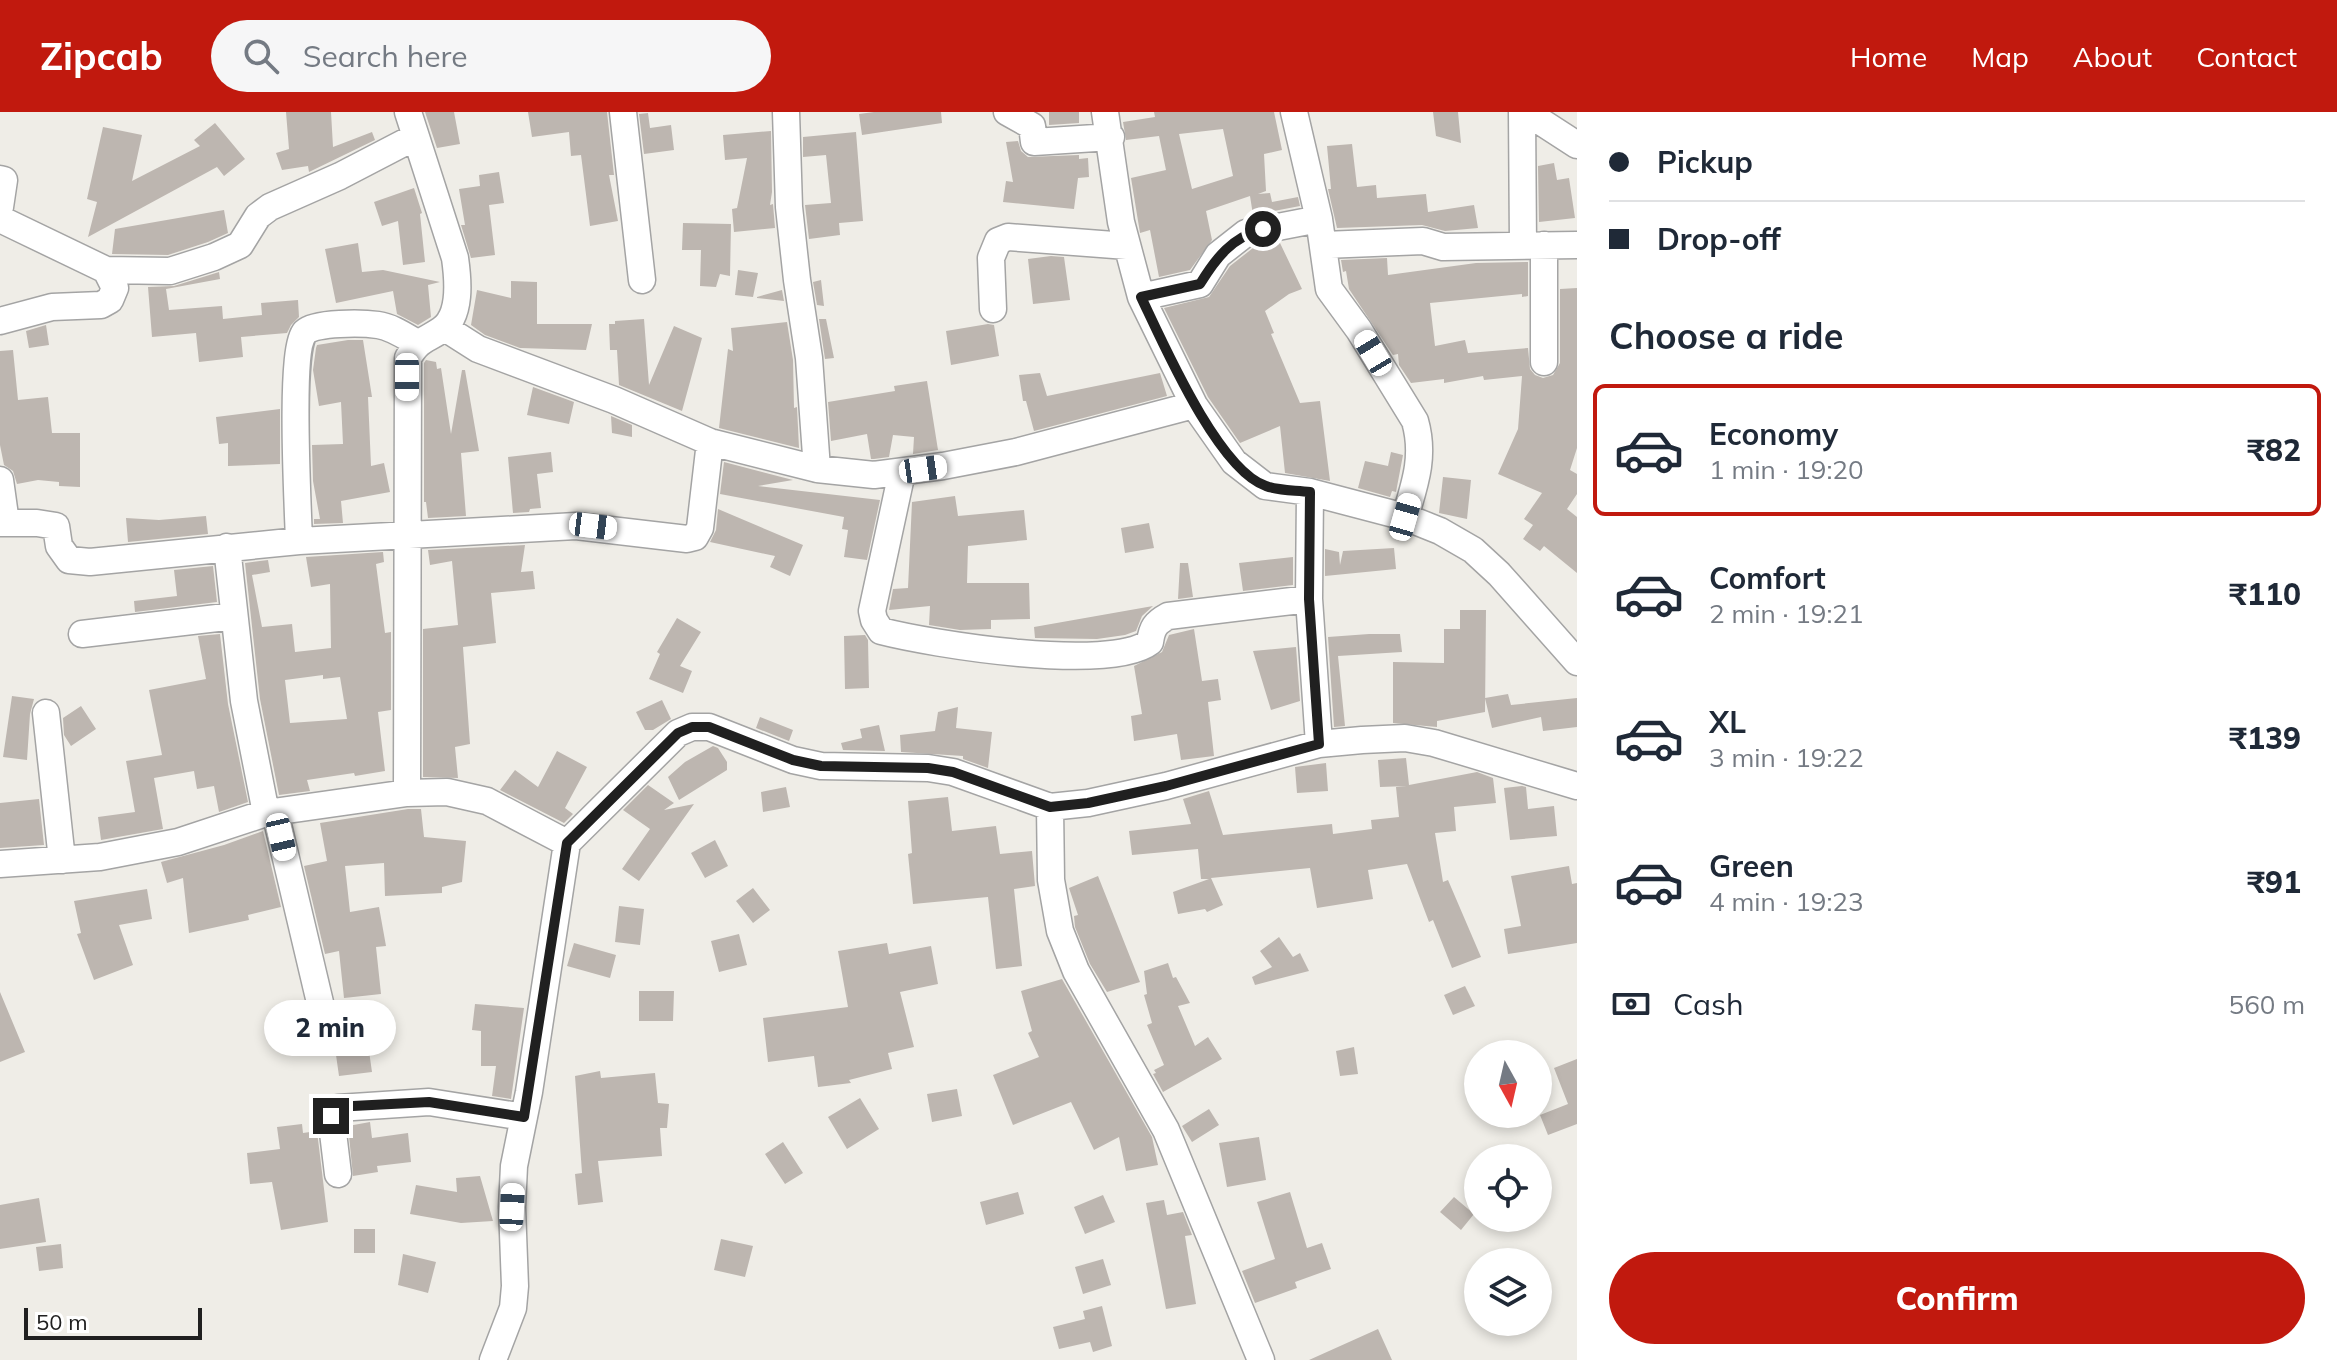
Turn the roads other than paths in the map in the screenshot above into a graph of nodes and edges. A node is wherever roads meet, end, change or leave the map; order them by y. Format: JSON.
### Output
{"nodes":[{"id":1,"x":623,"y":112,"type":"edge"},
{"id":2,"x":786,"y":112,"type":"edge"},
{"id":3,"x":1007,"y":112,"type":"edge"},
{"id":4,"x":1294,"y":112,"type":"edge"},
{"id":5,"x":1524,"y":112,"type":"edge"},
{"id":6,"x":411,"y":124,"type":"edge"},
{"id":7,"x":1108,"y":124,"type":"edge"},
{"id":8,"x":1577,"y":145,"type":"edge"},
{"id":9,"x":0,"y":179,"type":"edge"},
{"id":10,"x":0,"y":207,"type":"edge"},
{"id":11,"x":0,"y":219,"type":"edge"},
{"id":12,"x":1319,"y":219,"type":"junction"},
{"id":13,"x":1324,"y":245,"type":"junction"},
{"id":14,"x":1533,"y":245,"type":"junction"},
{"id":15,"x":1577,"y":245,"type":"edge"},
{"id":16,"x":1127,"y":246,"type":"junction"},
{"id":17,"x":106,"y":270,"type":"junction"},
{"id":18,"x":642,"y":280,"type":"dead end"},
{"id":19,"x":1141,"y":297,"type":"junction"},
{"id":20,"x":993,"y":309,"type":"dead end"},
{"id":21,"x":0,"y":321,"type":"edge"},
{"id":22,"x":445,"y":328,"type":"junction"},
{"id":23,"x":417,"y":343,"type":"junction"},
{"id":24,"x":1544,"y":362,"type":"dead end"},
{"id":25,"x":1194,"y":405,"type":"junction"},
{"id":26,"x":710,"y":442,"type":"junction"},
{"id":27,"x":817,"y":469,"type":"junction"},
{"id":28,"x":902,"y":472,"type":"junction"},
{"id":29,"x":0,"y":480,"type":"edge"},
{"id":30,"x":1310,"y":492,"type":"junction"},
{"id":31,"x":1405,"y":517,"type":"junction"},
{"id":32,"x":3,"y":523,"type":"edge"},
{"id":33,"x":406,"y":536,"type":"junction"},
{"id":34,"x":299,"y":541,"type":"junction"},
{"id":35,"x":227,"y":547,"type":"junction"},
{"id":36,"x":1309,"y":599,"type":"junction"},
{"id":37,"x":234,"y":616,"type":"junction"},
{"id":38,"x":82,"y":634,"type":"dead end"},
{"id":39,"x":1577,"y":662,"type":"edge"},
{"id":40,"x":46,"y":713,"type":"dead end"},
{"id":41,"x":1319,"y":744,"type":"junction"},
{"id":42,"x":1577,"y":786,"type":"edge"},
{"id":43,"x":407,"y":793,"type":"junction"},
{"id":44,"x":1050,"y":807,"type":"junction"},
{"id":45,"x":271,"y":812,"type":"junction"},
{"id":46,"x":567,"y":843,"type":"junction"},
{"id":47,"x":62,"y":860,"type":"junction"},
{"id":48,"x":0,"y":864,"type":"edge"},
{"id":49,"x":322,"y":1011,"type":"dead end"},
{"id":50,"x":524,"y":1117,"type":"junction"},
{"id":51,"x":338,"y":1174,"type":"dead end"},
{"id":52,"x":493,"y":1360,"type":"edge"},
{"id":53,"x":1261,"y":1360,"type":"edge"}],
"edges":[{"from":1,"to":18,"type":"street"},
{"from":2,"to":27,"type":"street"},
{"from":3,"to":7,"type":"street"},
{"from":4,"to":12,"type":"street"},
{"from":5,"to":8,"type":"street"},
{"from":5,"to":14,"type":"street"},
{"from":6,"to":17,"type":"street"},
{"from":6,"to":22,"type":"street"},
{"from":7,"to":16,"type":"street"},
{"from":9,"to":10,"type":"street"},
{"from":11,"to":17,"type":"street"},
{"from":12,"to":13,"type":"street"},
{"from":12,"to":19,"type":"street"},
{"from":13,"to":14,"type":"street"},
{"from":13,"to":31,"type":"street"},
{"from":14,"to":15,"type":"street"},
{"from":14,"to":24,"type":"street"},
{"from":16,"to":19,"type":"street"},
{"from":16,"to":20,"type":"street"},
{"from":17,"to":21,"type":"street"},
{"from":19,"to":25,"type":"street"},
{"from":22,"to":23,"type":"street"},
{"from":22,"to":26,"type":"street"},
{"from":23,"to":33,"type":"street"},
{"from":23,"to":34,"type":"street"},
{"from":25,"to":28,"type":"street"},
{"from":25,"to":30,"type":"street"},
{"from":26,"to":27,"type":"street"},
{"from":26,"to":33,"type":"street"},
{"from":27,"to":28,"type":"street"},
{"from":28,"to":36,"type":"street"},
{"from":29,"to":32,"type":"street"},
{"from":30,"to":31,"type":"street"},
{"from":30,"to":36,"type":"street"},
{"from":31,"to":39,"type":"street"},
{"from":32,"to":35,"type":"street"},
{"from":33,"to":34,"type":"street"},
{"from":33,"to":43,"type":"street"},
{"from":34,"to":35,"type":"street"},
{"from":35,"to":37,"type":"street"},
{"from":36,"to":41,"type":"street"},
{"from":37,"to":38,"type":"street"},
{"from":37,"to":45,"type":"street"},
{"from":40,"to":47,"type":"street"},
{"from":41,"to":42,"type":"street"},
{"from":41,"to":44,"type":"street"},
{"from":43,"to":45,"type":"street"},
{"from":43,"to":46,"type":"street"},
{"from":44,"to":46,"type":"street"},
{"from":44,"to":53,"type":"street"},
{"from":45,"to":47,"type":"street"},
{"from":45,"to":49,"type":"street"},
{"from":46,"to":50,"type":"street"},
{"from":47,"to":48,"type":"street"},
{"from":50,"to":51,"type":"street"},
{"from":50,"to":52,"type":"street"}]}
